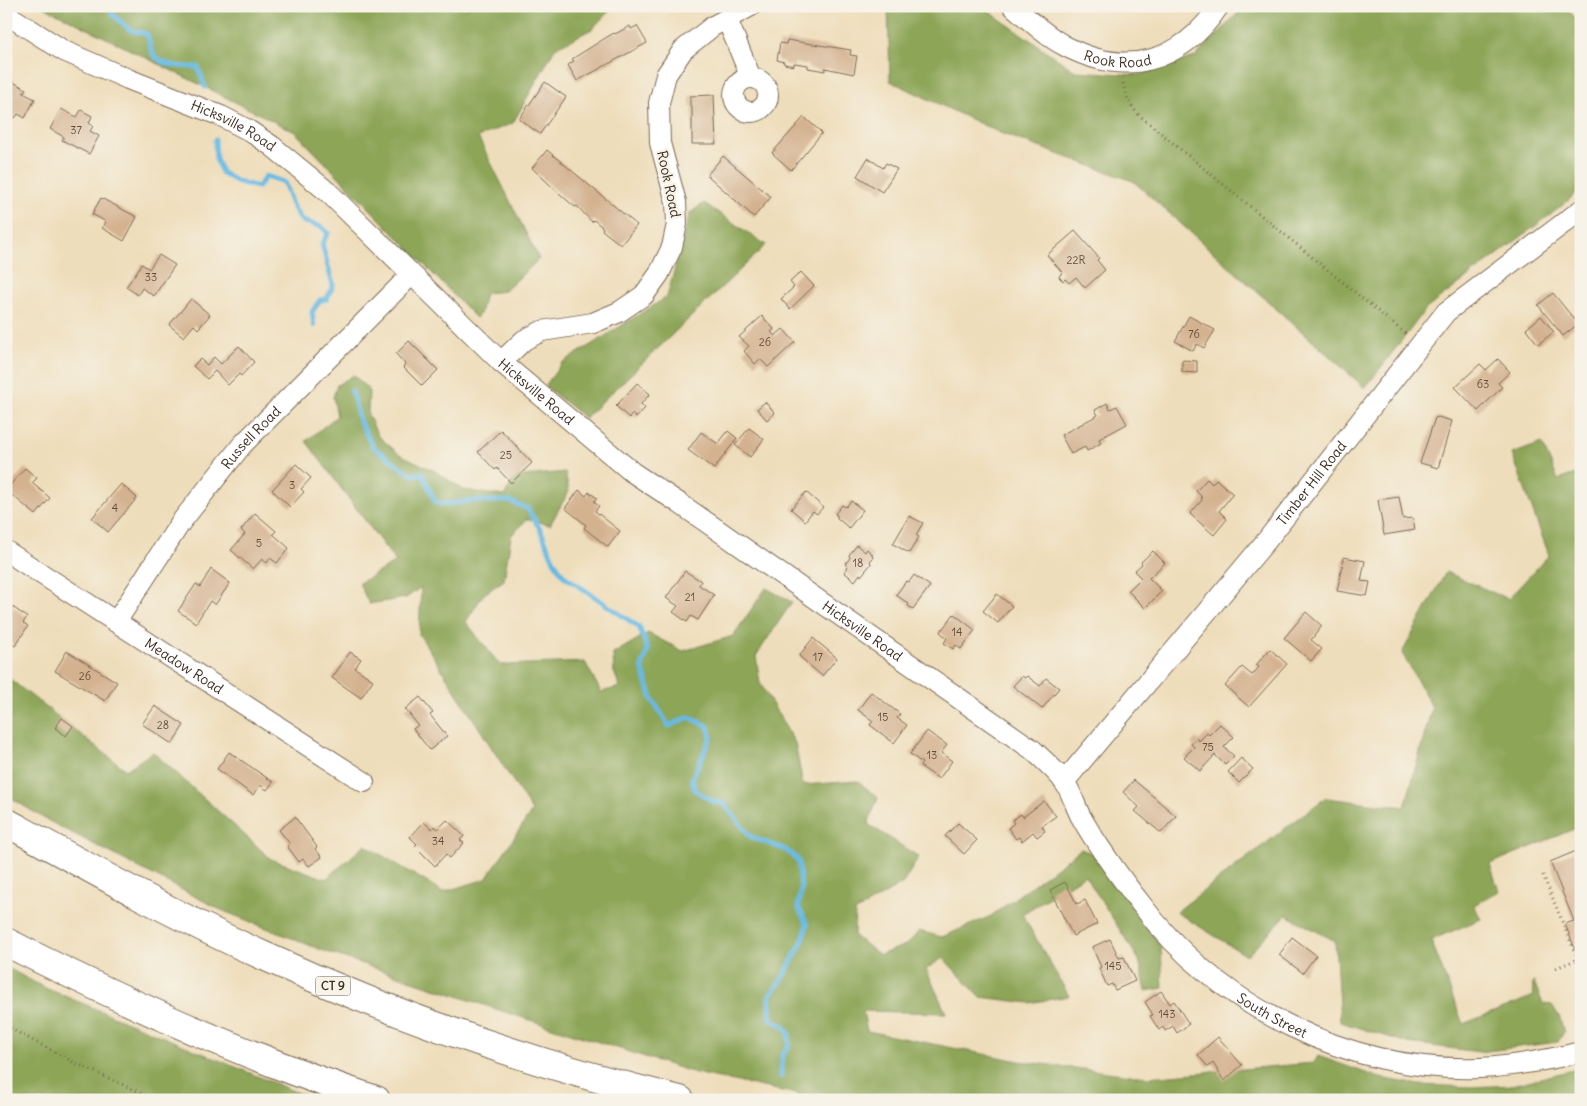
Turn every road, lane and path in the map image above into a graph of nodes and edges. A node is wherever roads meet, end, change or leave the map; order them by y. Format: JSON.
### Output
{"nodes":[{"id":1,"x":751,"y":6,"type":"edge"},
{"id":2,"x":1013,"y":6,"type":"edge"},
{"id":3,"x":1219,"y":6,"type":"edge"},
{"id":4,"x":6,"y":14,"type":"edge"},
{"id":5,"x":727,"y":19,"type":"junction"},
{"id":6,"x":1120,"y":64,"type":"junction"},
{"id":7,"x":751,"y":78,"type":"dead end"},
{"id":8,"x":1581,"y":210,"type":"edge"},
{"id":9,"x":411,"y":275,"type":"junction"},
{"id":10,"x":1419,"y":344,"type":"junction"},
{"id":11,"x":501,"y":362,"type":"junction"},
{"id":12,"x":6,"y":551,"type":"edge"},
{"id":13,"x":116,"y":622,"type":"junction"},
{"id":14,"x":364,"y":782,"type":"dead end"},
{"id":15,"x":1064,"y":782,"type":"junction"},
{"id":16,"x":6,"y":822,"type":"edge"},
{"id":17,"x":1543,"y":875,"type":"dead end"},
{"id":18,"x":6,"y":942,"type":"edge"},
{"id":19,"x":1578,"y":959,"type":"junction"},
{"id":20,"x":1581,"y":966,"type":"edge"},
{"id":21,"x":1556,"y":968,"type":"dead end"},
{"id":22,"x":6,"y":1026,"type":"edge"},
{"id":23,"x":1581,"y":1052,"type":"edge"},
{"id":24,"x":156,"y":1100,"type":"edge"},
{"id":25,"x":376,"y":1100,"type":"edge"},
{"id":26,"x":680,"y":1100,"type":"edge"}],
"edges":[{"from":1,"to":5,"type":"street","name":"Rook Road"},
{"from":2,"to":6,"type":"street","name":"Rook Road"},
{"from":3,"to":6,"type":"street","name":"Rook Road"},
{"from":4,"to":9,"type":"street","name":"Hicksville Road"},
{"from":5,"to":7,"type":"street"},
{"from":5,"to":11,"type":"street","name":"Rook Road"},
{"from":6,"to":10,"type":"path"},
{"from":8,"to":10,"type":"street","name":"Timber Hill Road"},
{"from":9,"to":11,"type":"street","name":"Hicksville Road"},
{"from":9,"to":13,"type":"street","name":"Russell Road"},
{"from":10,"to":15,"type":"street","name":"Timber Hill Road"},
{"from":11,"to":15,"type":"street","name":"Hicksville Road"},
{"from":12,"to":13,"type":"street","name":"Meadow Road"},
{"from":13,"to":14,"type":"street","name":"Meadow Road"},
{"from":15,"to":23,"type":"street","name":"South Street"},
{"from":16,"to":26,"type":"highway","number":"CT 9"},
{"from":17,"to":19,"type":"path"},
{"from":18,"to":25,"type":"highway"},
{"from":19,"to":20,"type":"path"},
{"from":19,"to":21,"type":"path"},
{"from":22,"to":24,"type":"path"}]}
